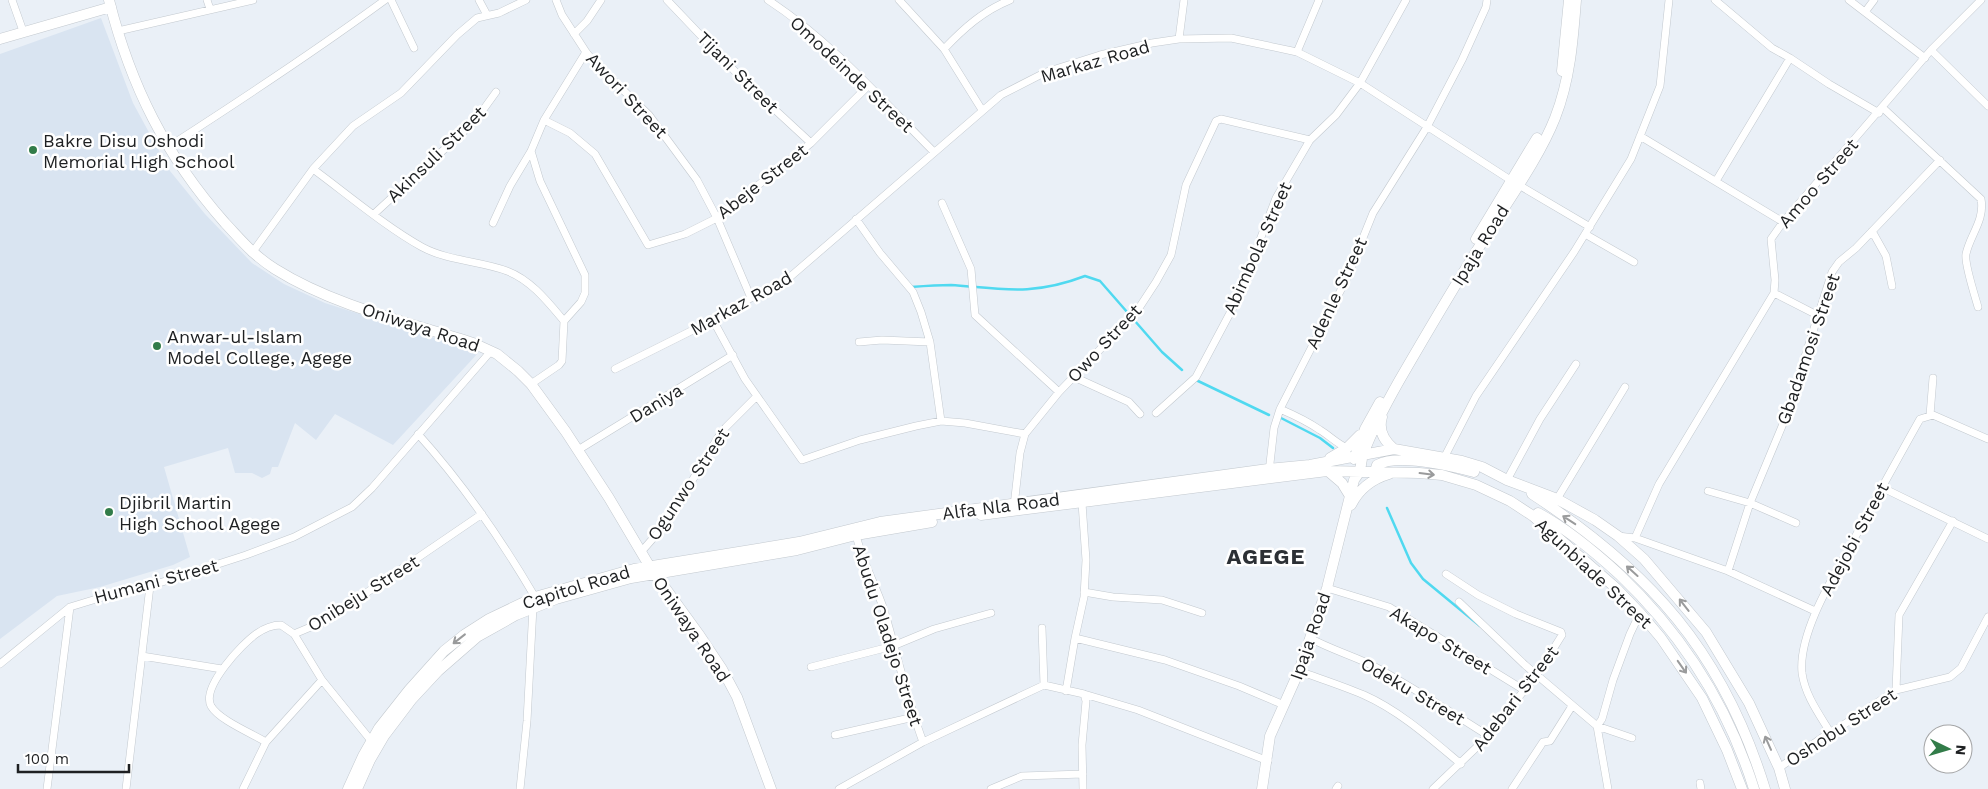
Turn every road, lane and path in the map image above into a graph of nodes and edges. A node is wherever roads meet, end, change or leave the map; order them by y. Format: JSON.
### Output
{"nodes":[{"id":1,"x":12,"y":0,"type":"edge"},
{"id":2,"x":206,"y":0,"type":"edge"},
{"id":3,"x":253,"y":0,"type":"edge"},
{"id":4,"x":385,"y":0,"type":"edge"},
{"id":5,"x":391,"y":0,"type":"edge"},
{"id":6,"x":478,"y":0,"type":"edge"},
{"id":7,"x":526,"y":0,"type":"edge"},
{"id":8,"x":556,"y":0,"type":"edge"},
{"id":9,"x":601,"y":0,"type":"edge"},
{"id":10,"x":667,"y":0,"type":"edge"},
{"id":11,"x":768,"y":0,"type":"edge"},
{"id":12,"x":899,"y":0,"type":"edge"},
{"id":13,"x":1010,"y":0,"type":"edge"},
{"id":14,"x":1184,"y":0,"type":"edge"},
{"id":15,"x":1319,"y":0,"type":"edge"},
{"id":16,"x":1406,"y":0,"type":"edge"},
{"id":17,"x":1487,"y":0,"type":"edge"},
{"id":18,"x":1569,"y":0,"type":"edge"},
{"id":19,"x":1576,"y":0,"type":"edge"},
{"id":20,"x":1669,"y":0,"type":"edge"},
{"id":21,"x":1715,"y":0,"type":"edge"},
{"id":22,"x":1849,"y":0,"type":"edge"},
{"id":23,"x":1874,"y":0,"type":"edge"},
{"id":24,"x":1981,"y":0,"type":"edge"},
{"id":25,"x":110,"y":3,"type":"edge"},
{"id":26,"x":210,"y":9,"type":"junction"},
{"id":27,"x":1865,"y":12,"type":"junction"},
{"id":28,"x":487,"y":15,"type":"junction"},
{"id":29,"x":23,"y":31,"type":"junction"},
{"id":30,"x":118,"y":31,"type":"junction"},
{"id":31,"x":574,"y":34,"type":"junction"},
{"id":32,"x":0,"y":39,"type":"edge"},
{"id":33,"x":1179,"y":39,"type":"junction"},
{"id":34,"x":414,"y":48,"type":"dead end"},
{"id":35,"x":944,"y":49,"type":"junction"},
{"id":36,"x":1932,"y":50,"type":"junction"},
{"id":37,"x":586,"y":52,"type":"junction"},
{"id":38,"x":1297,"y":52,"type":"junction"},
{"id":39,"x":1790,"y":58,"type":"junction"},
{"id":40,"x":1925,"y":58,"type":"junction"},
{"id":41,"x":1564,"y":78,"type":"junction"},
{"id":42,"x":1360,"y":83,"type":"junction"},
{"id":43,"x":868,"y":86,"type":"junction"},
{"id":44,"x":496,"y":92,"type":"dead end"},
{"id":45,"x":1988,"y":104,"type":"edge"},
{"id":46,"x":982,"y":110,"type":"junction"},
{"id":47,"x":1881,"y":110,"type":"junction"},
{"id":48,"x":544,"y":120,"type":"junction"},
{"id":49,"x":1427,"y":127,"type":"junction"},
{"id":50,"x":1640,"y":136,"type":"junction"},
{"id":51,"x":1310,"y":140,"type":"junction"},
{"id":52,"x":811,"y":143,"type":"junction"},
{"id":53,"x":168,"y":147,"type":"junction"},
{"id":54,"x":531,"y":151,"type":"junction"},
{"id":55,"x":934,"y":152,"type":"junction"},
{"id":56,"x":1940,"y":160,"type":"junction"},
{"id":57,"x":313,"y":169,"type":"junction"},
{"id":58,"x":1716,"y":181,"type":"junction"},
{"id":59,"x":1515,"y":183,"type":"junction"},
{"id":60,"x":942,"y":203,"type":"dead end"},
{"id":61,"x":374,"y":214,"type":"junction"},
{"id":62,"x":717,"y":218,"type":"junction"},
{"id":63,"x":856,"y":219,"type":"junction"},
{"id":64,"x":1783,"y":222,"type":"junction"},
{"id":65,"x":493,"y":223,"type":"dead end"},
{"id":66,"x":1590,"y":227,"type":"junction"},
{"id":67,"x":1872,"y":231,"type":"junction"},
{"id":68,"x":1585,"y":234,"type":"junction"},
{"id":69,"x":252,"y":254,"type":"junction"},
{"id":70,"x":1634,"y":262,"type":"dead end"},
{"id":71,"x":1892,"y":286,"type":"dead end"},
{"id":72,"x":1774,"y":293,"type":"junction"},
{"id":73,"x":750,"y":298,"type":"junction"},
{"id":74,"x":1978,"y":307,"type":"dead end"},
{"id":75,"x":1817,"y":315,"type":"junction"},
{"id":76,"x":564,"y":320,"type":"junction"},
{"id":77,"x":713,"y":320,"type":"junction"},
{"id":78,"x":859,"y":342,"type":"dead end"},
{"id":79,"x":930,"y":342,"type":"junction"},
{"id":80,"x":491,"y":351,"type":"junction"},
{"id":81,"x":733,"y":355,"type":"junction"},
{"id":82,"x":1576,"y":364,"type":"dead end"},
{"id":83,"x":615,"y":368,"type":"dead end"},
{"id":84,"x":1074,"y":377,"type":"junction"},
{"id":85,"x":1933,"y":378,"type":"dead end"},
{"id":86,"x":531,"y":384,"type":"junction"},
{"id":87,"x":1625,"y":387,"type":"dead end"},
{"id":88,"x":1059,"y":392,"type":"junction"},
{"id":89,"x":757,"y":396,"type":"junction"},
{"id":90,"x":1386,"y":405,"type":"junction"},
{"id":91,"x":1280,"y":409,"type":"junction"},
{"id":92,"x":1156,"y":413,"type":"dead end"},
{"id":93,"x":1140,"y":414,"type":"dead end"},
{"id":94,"x":1930,"y":415,"type":"junction"},
{"id":95,"x":941,"y":421,"type":"junction"},
{"id":96,"x":1366,"y":429,"type":"junction"},
{"id":97,"x":418,"y":434,"type":"junction"},
{"id":98,"x":1025,"y":434,"type":"junction"},
{"id":99,"x":1988,"y":439,"type":"edge"},
{"id":100,"x":1347,"y":448,"type":"junction"},
{"id":101,"x":1394,"y":449,"type":"junction"},
{"id":102,"x":578,"y":450,"type":"junction"},
{"id":103,"x":1358,"y":456,"type":"junction"},
{"id":104,"x":1444,"y":458,"type":"junction"},
{"id":105,"x":1310,"y":465,"type":"junction"},
{"id":106,"x":1327,"y":471,"type":"junction"},
{"id":107,"x":1375,"y":471,"type":"junction"},
{"id":108,"x":1397,"y":472,"type":"junction"},
{"id":109,"x":1269,"y":473,"type":"junction"},
{"id":110,"x":1356,"y":474,"type":"junction"},
{"id":111,"x":1507,"y":480,"type":"junction"},
{"id":112,"x":1519,"y":484,"type":"junction"},
{"id":113,"x":1881,"y":487,"type":"junction"},
{"id":114,"x":1708,"y":491,"type":"dead end"},
{"id":115,"x":1350,"y":496,"type":"junction"},
{"id":116,"x":1557,"y":499,"type":"junction"},
{"id":117,"x":1510,"y":501,"type":"junction"},
{"id":118,"x":1082,"y":503,"type":"junction"},
{"id":119,"x":1750,"y":503,"type":"junction"},
{"id":120,"x":1014,"y":508,"type":"junction"},
{"id":121,"x":482,"y":514,"type":"junction"},
{"id":122,"x":1345,"y":514,"type":"junction"},
{"id":123,"x":1953,"y":521,"type":"junction"},
{"id":124,"x":1796,"y":523,"type":"dead end"},
{"id":125,"x":855,"y":531,"type":"junction"},
{"id":126,"x":1618,"y":536,"type":"junction"},
{"id":127,"x":1635,"y":538,"type":"junction"},
{"id":128,"x":1988,"y":539,"type":"edge"},
{"id":129,"x":641,"y":552,"type":"junction"},
{"id":130,"x":653,"y":570,"type":"junction"},
{"id":131,"x":1728,"y":571,"type":"junction"},
{"id":132,"x":1446,"y":574,"type":"dead end"},
{"id":133,"x":150,"y":586,"type":"junction"},
{"id":134,"x":1327,"y":588,"type":"junction"},
{"id":135,"x":1084,"y":592,"type":"junction"},
{"id":136,"x":534,"y":602,"type":"junction"},
{"id":137,"x":1458,"y":602,"type":"dead end"},
{"id":138,"x":70,"y":606,"type":"junction"},
{"id":139,"x":1815,"y":611,"type":"junction"},
{"id":140,"x":1640,"y":612,"type":"junction"},
{"id":141,"x":991,"y":613,"type":"dead end"},
{"id":142,"x":1202,"y":613,"type":"dead end"},
{"id":143,"x":1988,"y":617,"type":"edge"},
{"id":144,"x":1042,"y":628,"type":"dead end"},
{"id":145,"x":294,"y":634,"type":"junction"},
{"id":146,"x":1074,"y":638,"type":"junction"},
{"id":147,"x":1310,"y":638,"type":"junction"},
{"id":148,"x":893,"y":646,"type":"junction"},
{"id":149,"x":142,"y":656,"type":"junction"},
{"id":150,"x":0,"y":664,"type":"edge"},
{"id":151,"x":811,"y":667,"type":"dead end"},
{"id":152,"x":222,"y":669,"type":"junction"},
{"id":153,"x":1299,"y":671,"type":"junction"},
{"id":154,"x":1537,"y":675,"type":"junction"},
{"id":155,"x":322,"y":680,"type":"junction"},
{"id":156,"x":1044,"y":685,"type":"junction"},
{"id":157,"x":1524,"y":690,"type":"junction"},
{"id":158,"x":1896,"y":690,"type":"junction"},
{"id":159,"x":1066,"y":691,"type":"junction"},
{"id":160,"x":1084,"y":694,"type":"junction"},
{"id":161,"x":1284,"y":706,"type":"junction"},
{"id":162,"x":1572,"y":706,"type":"junction"},
{"id":163,"x":914,"y":717,"type":"junction"},
{"id":164,"x":1598,"y":726,"type":"junction"},
{"id":165,"x":1830,"y":732,"type":"junction"},
{"id":166,"x":835,"y":735,"type":"dead end"},
{"id":167,"x":1487,"y":735,"type":"junction"},
{"id":168,"x":1632,"y":738,"type":"dead end"},
{"id":169,"x":266,"y":742,"type":"junction"},
{"id":170,"x":923,"y":742,"type":"junction"},
{"id":171,"x":374,"y":744,"type":"junction"},
{"id":172,"x":1268,"y":761,"type":"junction"},
{"id":173,"x":1460,"y":764,"type":"junction"},
{"id":174,"x":1779,"y":768,"type":"junction"},
{"id":175,"x":1083,"y":774,"type":"junction"},
{"id":176,"x":1012,"y":780,"type":"junction"},
{"id":177,"x":47,"y":789,"type":"edge"},
{"id":178,"x":126,"y":789,"type":"edge"},
{"id":179,"x":243,"y":789,"type":"edge"},
{"id":180,"x":348,"y":789,"type":"edge"},
{"id":181,"x":357,"y":789,"type":"edge"},
{"id":182,"x":520,"y":789,"type":"edge"},
{"id":183,"x":771,"y":789,"type":"edge"},
{"id":184,"x":839,"y":789,"type":"edge"},
{"id":185,"x":992,"y":789,"type":"edge"},
{"id":186,"x":1014,"y":789,"type":"edge"},
{"id":187,"x":1083,"y":789,"type":"edge"},
{"id":188,"x":1262,"y":789,"type":"edge"},
{"id":189,"x":1433,"y":789,"type":"edge"},
{"id":190,"x":1512,"y":789,"type":"edge"},
{"id":191,"x":1608,"y":789,"type":"edge"},
{"id":192,"x":1742,"y":789,"type":"edge"},
{"id":193,"x":1754,"y":789,"type":"edge"},
{"id":194,"x":1765,"y":789,"type":"edge"},
{"id":195,"x":1785,"y":789,"type":"edge"}],
"edges":[{"from":1,"to":29,"type":"street"},
{"from":2,"to":26,"type":"street"},
{"from":3,"to":26,"type":"street"},
{"from":4,"to":53,"type":"street"},
{"from":5,"to":34,"type":"street"},
{"from":6,"to":28,"type":"street"},
{"from":7,"to":28,"type":"street"},
{"from":8,"to":31,"type":"street","name":"Awori Street"},
{"from":9,"to":31,"type":"street"},
{"from":10,"to":52,"type":"street","name":"Tijani Street"},
{"from":11,"to":43,"type":"street","name":"Omodeinde Street"},
{"from":12,"to":35,"type":"street"},
{"from":13,"to":35,"type":"street"},
{"from":14,"to":33,"type":"street"},
{"from":15,"to":38,"type":"street"},
{"from":16,"to":42,"type":"street","name":"Abimbola Street"},
{"from":17,"to":49,"type":"street","name":"Adenle Street"},
{"from":18,"to":41,"type":"main road","name":"Ipaja Road"},
{"from":19,"to":41,"type":"main road","name":"Ipaja Road"},
{"from":20,"to":50,"type":"street"},
{"from":21,"to":39,"type":"street"},
{"from":22,"to":27,"type":"street"},
{"from":23,"to":27,"type":"street"},
{"from":24,"to":36,"type":"street","name":"Amoo Street"},
{"from":25,"to":29,"type":"main road"},
{"from":25,"to":30,"type":"main road","name":"Oniwaya Road"},
{"from":26,"to":30,"type":"street"},
{"from":27,"to":40,"type":"street"},
{"from":28,"to":57,"type":"street"},
{"from":29,"to":32,"type":"main road"},
{"from":30,"to":53,"type":"main road","name":"Oniwaya Road"},
{"from":31,"to":37,"type":"street","name":"Awori Street"},
{"from":33,"to":38,"type":"street","name":"Markaz Road"},
{"from":33,"to":46,"type":"street","name":"Markaz Road"},
{"from":35,"to":46,"type":"street"},
{"from":36,"to":40,"type":"street","name":"Amoo Street"},
{"from":36,"to":45,"type":"street"},
{"from":37,"to":48,"type":"street"},
{"from":37,"to":62,"type":"street","name":"Awori Street"},
{"from":38,"to":42,"type":"street","name":"Markaz Road"},
{"from":39,"to":47,"type":"street"},
{"from":39,"to":58,"type":"street"},
{"from":40,"to":47,"type":"street","name":"Amoo Street"},
{"from":41,"to":59,"type":"main road","name":"Ipaja Road"},
{"from":42,"to":49,"type":"street","name":"Markaz Road"},
{"from":42,"to":51,"type":"street","name":"Abimbola Street"},
{"from":43,"to":52,"type":"street","name":"Abeje Street"},
{"from":43,"to":55,"type":"street","name":"Omodeinde Street"},
{"from":44,"to":61,"type":"street","name":"Akinsuli Street"},
{"from":46,"to":55,"type":"street","name":"Markaz Road"},
{"from":47,"to":56,"type":"street"},
{"from":47,"to":64,"type":"street","name":"Amoo Street"},
{"from":48,"to":54,"type":"street"},
{"from":48,"to":62,"type":"street","name":"Abeje Street"},
{"from":49,"to":59,"type":"street","name":"Markaz Road"},
{"from":49,"to":91,"type":"street","name":"Adenle Street"},
{"from":50,"to":58,"type":"street"},
{"from":50,"to":66,"type":"street"},
{"from":51,"to":84,"type":"street","name":"Owo Street"},
{"from":51,"to":92,"type":"street","name":"Abimbola Street"},
{"from":52,"to":62,"type":"street","name":"Abeje Street"},
{"from":53,"to":69,"type":"main road","name":"Oniwaya Road"},
{"from":54,"to":65,"type":"street"},
{"from":54,"to":76,"type":"street"},
{"from":55,"to":63,"type":"street","name":"Markaz Road"},
{"from":56,"to":67,"type":"street","name":"Gbadamosi Street"},
{"from":56,"to":74,"type":"street"},
{"from":57,"to":61,"type":"street"},
{"from":57,"to":69,"type":"street"},
{"from":58,"to":64,"type":"street"},
{"from":59,"to":66,"type":"street","name":"Markaz Road"},
{"from":59,"to":90,"type":"main road","name":"Ipaja Road"},
{"from":59,"to":96,"type":"main road","name":"Ipaja Road"},
{"from":60,"to":88,"type":"street"},
{"from":61,"to":76,"type":"street"},
{"from":62,"to":73,"type":"street","name":"Awori Street"},
{"from":63,"to":73,"type":"street","name":"Markaz Road"},
{"from":63,"to":79,"type":"street"},
{"from":64,"to":72,"type":"street","name":"Amoo Street"},
{"from":66,"to":68,"type":"street"},
{"from":67,"to":71,"type":"street"},
{"from":67,"to":75,"type":"street","name":"Gbadamosi Street"},
{"from":68,"to":70,"type":"street"},
{"from":68,"to":104,"type":"street"},
{"from":69,"to":80,"type":"main road","name":"Oniwaya Road"},
{"from":72,"to":75,"type":"street"},
{"from":72,"to":127,"type":"street"},
{"from":73,"to":77,"type":"street","name":"Markaz Road"},
{"from":75,"to":119,"type":"street","name":"Gbadamosi Street"},
{"from":76,"to":86,"type":"street"},
{"from":77,"to":81,"type":"street"},
{"from":77,"to":83,"type":"street","name":"Markaz Road"},
{"from":78,"to":79,"type":"street"},
{"from":79,"to":95,"type":"street"},
{"from":80,"to":86,"type":"main road","name":"Oniwaya Road"},
{"from":80,"to":97,"type":"street","name":"Humani Street"},
{"from":81,"to":89,"type":"street"},
{"from":81,"to":102,"type":"street","name":"Daniya"},
{"from":82,"to":111,"type":"street"},
{"from":84,"to":88,"type":"street","name":"Owo Street"},
{"from":84,"to":93,"type":"street"},
{"from":85,"to":94,"type":"street"},
{"from":86,"to":102,"type":"main road","name":"Oniwaya Road"},
{"from":87,"to":116,"type":"street"},
{"from":88,"to":98,"type":"street","name":"Owo Street"},
{"from":89,"to":95,"type":"street"},
{"from":89,"to":129,"type":"street","name":"Ogunwo Street"},
{"from":90,"to":101,"type":"main road"},
{"from":90,"to":103,"type":"main road","name":"Ipaja Road"},
{"from":91,"to":100,"type":"street"},
{"from":91,"to":109,"type":"street","name":"Adenle Street"},
{"from":94,"to":99,"type":"street"},
{"from":94,"to":113,"type":"street","name":"Adejobi Street"},
{"from":95,"to":98,"type":"street"},
{"from":96,"to":100,"type":"main road"},
{"from":96,"to":103,"type":"main road","name":"Ipaja Road"},
{"from":97,"to":121,"type":"street"},
{"from":97,"to":133,"type":"street","name":"Humani Street"},
{"from":98,"to":120,"type":"street","name":"Owo Street"},
{"from":100,"to":105,"type":"main road"},
{"from":101,"to":103,"type":"main road","name":"Agunbiade Street"},
{"from":101,"to":104,"type":"main road","name":"Agunbiade Street"},
{"from":102,"to":129,"type":"main road","name":"Oniwaya Road"},
{"from":103,"to":105,"type":"main road","name":"Alfa Nla Road"},
{"from":103,"to":110,"type":"main road","name":"Ipaja Road"},
{"from":104,"to":111,"type":"main road","name":"Agunbiade Street"},
{"from":105,"to":109,"type":"main road","name":"Alfa Nla Road"},
{"from":106,"to":109,"type":"main road","name":"Alfa Nla Road"},
{"from":106,"to":110,"type":"main road","name":"Alfa Nla Road"},
{"from":106,"to":115,"type":"main road"},
{"from":107,"to":108,"type":"main road","name":"Agunbiade Street"},
{"from":107,"to":110,"type":"main road","name":"Agunbiade Street"},
{"from":107,"to":111,"type":"main road"},
{"from":108,"to":117,"type":"main road","name":"Agunbiade Street","one_way":true},
{"from":108,"to":122,"type":"main road"},
{"from":109,"to":118,"type":"main road","name":"Alfa Nla Road"},
{"from":109,"to":120,"type":"main road","name":"Alfa Nla Road"},
{"from":110,"to":115,"type":"main road","name":"Ipaja Road"},
{"from":111,"to":112,"type":"main road","name":"Agunbiade Street"},
{"from":112,"to":116,"type":"main road","name":"Agunbiade Street"},
{"from":194,"to":112,"type":"main road","one_way":true},
{"from":113,"to":123,"type":"street"},
{"from":113,"to":139,"type":"street","name":"Adejobi Street"},
{"from":114,"to":119,"type":"street"},
{"from":115,"to":122,"type":"main road","name":"Ipaja Road"},
{"from":116,"to":126,"type":"main road","name":"Agunbiade Street"},
{"from":117,"to":140,"type":"main road","name":"Agunbiade Street"},
{"from":117,"to":193,"type":"main road"},
{"from":118,"to":120,"type":"main road","name":"Alfa Nla Road"},
{"from":118,"to":135,"type":"street"},
{"from":119,"to":124,"type":"street"},
{"from":119,"to":131,"type":"street","name":"Gbadamosi Street"},
{"from":120,"to":125,"type":"main road","name":"Alfa Nla Road"},
{"from":121,"to":136,"type":"street"},
{"from":121,"to":145,"type":"street","name":"Onibeju Street"},
{"from":122,"to":134,"type":"main road","name":"Ipaja Road"},
{"from":123,"to":128,"type":"street"},
{"from":123,"to":158,"type":"street"},
{"from":125,"to":130,"type":"main road","name":"Alfa Nla Road"},
{"from":125,"to":148,"type":"street","name":"Abudu Oladejo Street"},
{"from":126,"to":127,"type":"street"},
{"from":174,"to":126,"type":"main road","name":"Agunbiade Street","one_way":true},
{"from":127,"to":131,"type":"street"},
{"from":129,"to":130,"type":"main road","name":"Oniwaya Road"},
{"from":130,"to":136,"type":"main road","name":"Capitol Road"},
{"from":130,"to":183,"type":"main road","name":"Oniwaya Road"},
{"from":131,"to":139,"type":"street"},
{"from":132,"to":154,"type":"street","name":"Adebari Street"},
{"from":133,"to":138,"type":"street","name":"Humani Street"},
{"from":133,"to":149,"type":"street"},
{"from":134,"to":147,"type":"main road","name":"Ipaja Road"},
{"from":134,"to":157,"type":"street","name":"Akapo Street"},
{"from":135,"to":142,"type":"street"},
{"from":135,"to":146,"type":"street"},
{"from":136,"to":171,"type":"main road","name":"Capitol Road"},
{"from":136,"to":182,"type":"street"},
{"from":137,"to":154,"type":"street"},
{"from":138,"to":150,"type":"street","name":"Humani Street"},
{"from":138,"to":177,"type":"street"},
{"from":139,"to":165,"type":"street","name":"Adejobi Street"},
{"from":140,"to":164,"type":"street"},
{"from":140,"to":192,"type":"main road","name":"Agunbiade Street","one_way":true},
{"from":141,"to":148,"type":"street"},
{"from":143,"to":158,"type":"street","name":"Oshobu Street"},
{"from":144,"to":156,"type":"street"},
{"from":145,"to":152,"type":"street","name":"Onibeju Street"},
{"from":145,"to":155,"type":"street"},
{"from":146,"to":159,"type":"street"},
{"from":146,"to":161,"type":"street"},
{"from":147,"to":153,"type":"main road","name":"Ipaja Road"},
{"from":147,"to":167,"type":"street","name":"Odeku Street"},
{"from":148,"to":151,"type":"street"},
{"from":148,"to":163,"type":"street","name":"Abudu Oladejo Street"},
{"from":149,"to":152,"type":"street"},
{"from":149,"to":178,"type":"street"},
{"from":152,"to":169,"type":"street"},
{"from":153,"to":161,"type":"main road","name":"Ipaja Road"},
{"from":153,"to":173,"type":"street"},
{"from":154,"to":157,"type":"street","name":"Adebari Street"},
{"from":154,"to":162,"type":"street"},
{"from":155,"to":169,"type":"street"},
{"from":155,"to":171,"type":"street"},
{"from":156,"to":159,"type":"street"},
{"from":156,"to":170,"type":"street"},
{"from":157,"to":167,"type":"street","name":"Adebari Street"},
{"from":158,"to":165,"type":"street","name":"Oshobu Street"},
{"from":159,"to":160,"type":"street"},
{"from":160,"to":172,"type":"street"},
{"from":160,"to":175,"type":"street"},
{"from":161,"to":172,"type":"main road","name":"Ipaja Road"},
{"from":162,"to":164,"type":"street"},
{"from":162,"to":190,"type":"street"},
{"from":163,"to":166,"type":"street"},
{"from":163,"to":170,"type":"street","name":"Abudu Oladejo Street"},
{"from":164,"to":168,"type":"street"},
{"from":164,"to":191,"type":"street"},
{"from":165,"to":174,"type":"street","name":"Oshobu Street"},
{"from":167,"to":173,"type":"street","name":"Adebari Street"},
{"from":169,"to":179,"type":"street"},
{"from":170,"to":184,"type":"street"},
{"from":171,"to":180,"type":"main road","name":"Capitol Road"},
{"from":171,"to":181,"type":"main road","name":"Capitol Road"},
{"from":172,"to":188,"type":"main road","name":"Ipaja Road"},
{"from":173,"to":189,"type":"street","name":"Adebari Street"},
{"from":174,"to":195,"type":"main road","name":"Agunbiade Street"},
{"from":175,"to":176,"type":"street"},
{"from":175,"to":187,"type":"street"},
{"from":176,"to":185,"type":"street"},
{"from":176,"to":186,"type":"street"}]}
